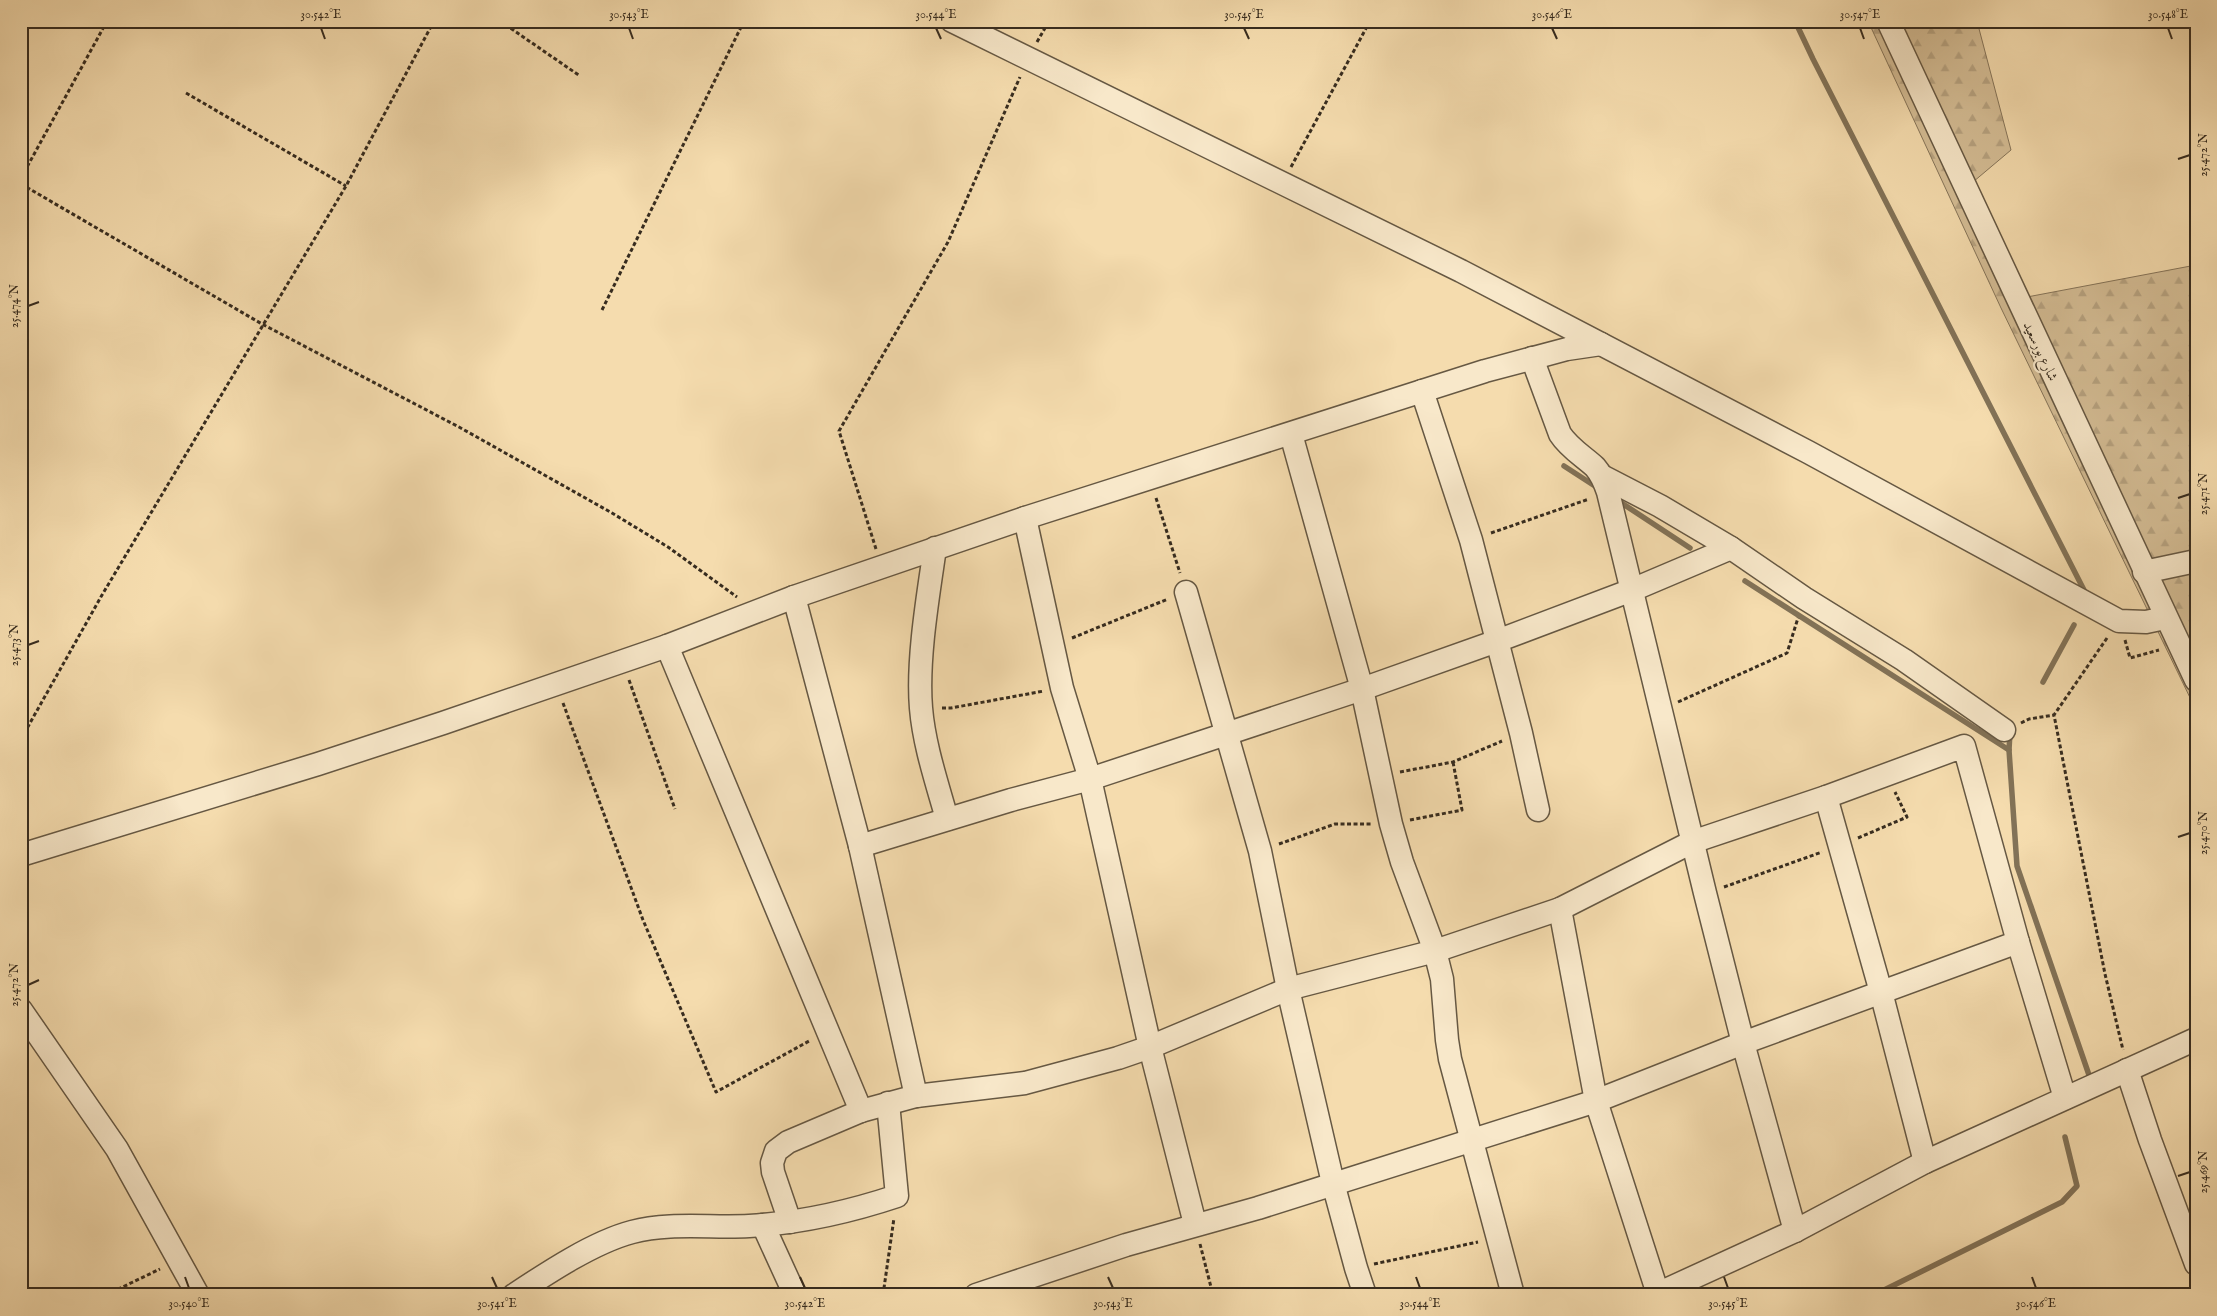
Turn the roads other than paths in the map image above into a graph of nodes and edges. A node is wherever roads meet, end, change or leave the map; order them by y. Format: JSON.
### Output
{"nodes":[{"id":1,"x":952,"y":21,"type":"edge"},
{"id":2,"x":1888,"y":21,"type":"edge"},
{"id":3,"x":1601,"y":344,"type":"junction"},
{"id":4,"x":1532,"y":358,"type":"junction"},
{"id":5,"x":1422,"y":391,"type":"junction"},
{"id":6,"x":1291,"y":434,"type":"junction"},
{"id":7,"x":1605,"y":484,"type":"junction"},
{"id":8,"x":1025,"y":518,"type":"junction"},
{"id":9,"x":935,"y":548,"type":"junction"},
{"id":10,"x":1731,"y":548,"type":"junction"},
{"id":11,"x":2196,"y":562,"type":"edge"},
{"id":12,"x":2144,"y":572,"type":"junction"},
{"id":13,"x":1632,"y":590,"type":"junction"},
{"id":14,"x":1186,"y":592,"type":"road end"},
{"id":15,"x":794,"y":597,"type":"junction"},
{"id":16,"x":2165,"y":618,"type":"junction"},
{"id":17,"x":1497,"y":641,"type":"junction"},
{"id":18,"x":667,"y":646,"type":"junction"},
{"id":19,"x":2196,"y":680,"type":"edge"},
{"id":20,"x":1362,"y":688,"type":"junction"},
{"id":21,"x":2004,"y":730,"type":"dead end"},
{"id":22,"x":1226,"y":733,"type":"junction"},
{"id":23,"x":1090,"y":779,"type":"junction"},
{"id":24,"x":1826,"y":798,"type":"junction"},
{"id":25,"x":1538,"y":810,"type":"dead end"},
{"id":26,"x":947,"y":819,"type":"junction"},
{"id":27,"x":1692,"y":842,"type":"junction"},
{"id":28,"x":860,"y":846,"type":"junction"},
{"id":29,"x":21,"y":855,"type":"edge"},
{"id":30,"x":1560,"y":909,"type":"junction"},
{"id":31,"x":2018,"y":942,"type":"junction"},
{"id":32,"x":1435,"y":951,"type":"junction"},
{"id":33,"x":1288,"y":989,"type":"junction"},
{"id":34,"x":1881,"y":992,"type":"junction"},
{"id":35,"x":21,"y":1010,"type":"edge"},
{"id":36,"x":2196,"y":1039,"type":"edge"},
{"id":37,"x":1743,"y":1043,"type":"junction"},
{"id":38,"x":1150,"y":1047,"type":"junction"},
{"id":39,"x":2127,"y":1070,"type":"junction"},
{"id":40,"x":916,"y":1096,"type":"junction"},
{"id":41,"x":2065,"y":1098,"type":"junction"},
{"id":42,"x":1596,"y":1101,"type":"junction"},
{"id":43,"x":888,"y":1103,"type":"junction"},
{"id":44,"x":862,"y":1111,"type":"junction"},
{"id":45,"x":1473,"y":1141,"type":"junction"},
{"id":46,"x":1925,"y":1162,"type":"junction"},
{"id":47,"x":1333,"y":1183,"type":"junction"},
{"id":48,"x":790,"y":1222,"type":"junction"},
{"id":49,"x":1195,"y":1224,"type":"junction"},
{"id":50,"x":763,"y":1225,"type":"junction"},
{"id":51,"x":1795,"y":1231,"type":"junction"},
{"id":52,"x":2196,"y":1264,"type":"edge"},
{"id":53,"x":1003,"y":1290,"type":"edge"},
{"id":54,"x":517,"y":1294,"type":"edge"},
{"id":55,"x":1657,"y":1294,"type":"edge"},
{"id":56,"x":198,"y":1295,"type":"edge"},
{"id":57,"x":795,"y":1295,"type":"edge"},
{"id":58,"x":976,"y":1295,"type":"edge"},
{"id":59,"x":1365,"y":1295,"type":"edge"},
{"id":60,"x":1513,"y":1295,"type":"edge"}],
"edges":[{"from":1,"to":3,"type":"street"},
{"from":2,"to":12,"type":"street","name":"شارع بورسعيد"},
{"from":3,"to":4,"type":"street"},
{"from":3,"to":16,"type":"street"},
{"from":4,"to":5,"type":"street"},
{"from":4,"to":7,"type":"street"},
{"from":5,"to":6,"type":"street"},
{"from":5,"to":17,"type":"street"},
{"from":6,"to":8,"type":"street"},
{"from":6,"to":20,"type":"street"},
{"from":7,"to":10,"type":"street"},
{"from":7,"to":13,"type":"street"},
{"from":8,"to":9,"type":"street"},
{"from":8,"to":23,"type":"street"},
{"from":9,"to":15,"type":"street"},
{"from":9,"to":26,"type":"street"},
{"from":10,"to":13,"type":"street"},
{"from":10,"to":21,"type":"street"},
{"from":11,"to":12,"type":"street"},
{"from":12,"to":16,"type":"street","name":"شارع بورسعيد"},
{"from":13,"to":17,"type":"street"},
{"from":13,"to":27,"type":"street"},
{"from":14,"to":22,"type":"street"},
{"from":15,"to":18,"type":"street"},
{"from":15,"to":28,"type":"street"},
{"from":16,"to":19,"type":"street","name":"شارع بورسعيد"},
{"from":17,"to":20,"type":"street"},
{"from":17,"to":25,"type":"street"},
{"from":18,"to":29,"type":"street"},
{"from":18,"to":44,"type":"street"},
{"from":20,"to":22,"type":"street"},
{"from":20,"to":32,"type":"street"},
{"from":22,"to":23,"type":"street"},
{"from":22,"to":33,"type":"street"},
{"from":23,"to":26,"type":"street"},
{"from":23,"to":38,"type":"street"},
{"from":24,"to":27,"type":"street"},
{"from":24,"to":31,"type":"street"},
{"from":24,"to":34,"type":"street"},
{"from":26,"to":28,"type":"street"},
{"from":27,"to":30,"type":"street"},
{"from":27,"to":37,"type":"street"},
{"from":28,"to":40,"type":"street"},
{"from":30,"to":32,"type":"street"},
{"from":30,"to":42,"type":"street"},
{"from":31,"to":34,"type":"street"},
{"from":31,"to":41,"type":"street"},
{"from":32,"to":33,"type":"street"},
{"from":32,"to":45,"type":"street"},
{"from":33,"to":38,"type":"street"},
{"from":33,"to":47,"type":"street"},
{"from":34,"to":37,"type":"street"},
{"from":34,"to":46,"type":"street"},
{"from":35,"to":56,"type":"street"},
{"from":36,"to":39,"type":"street"},
{"from":37,"to":42,"type":"street"},
{"from":37,"to":51,"type":"street"},
{"from":38,"to":40,"type":"street"},
{"from":38,"to":49,"type":"street"},
{"from":39,"to":41,"type":"street"},
{"from":39,"to":52,"type":"street"},
{"from":40,"to":43,"type":"street"},
{"from":41,"to":46,"type":"street"},
{"from":42,"to":45,"type":"street"},
{"from":42,"to":55,"type":"street"},
{"from":43,"to":44,"type":"street"},
{"from":43,"to":48,"type":"street"},
{"from":44,"to":48,"type":"street"},
{"from":45,"to":47,"type":"street"},
{"from":45,"to":60,"type":"street"},
{"from":46,"to":51,"type":"street"},
{"from":47,"to":49,"type":"street"},
{"from":47,"to":59,"type":"street"},
{"from":48,"to":50,"type":"street"},
{"from":49,"to":53,"type":"street"},
{"from":50,"to":54,"type":"street"},
{"from":50,"to":57,"type":"street"},
{"from":51,"to":55,"type":"street"},
{"from":53,"to":58,"type":"street"}]}
